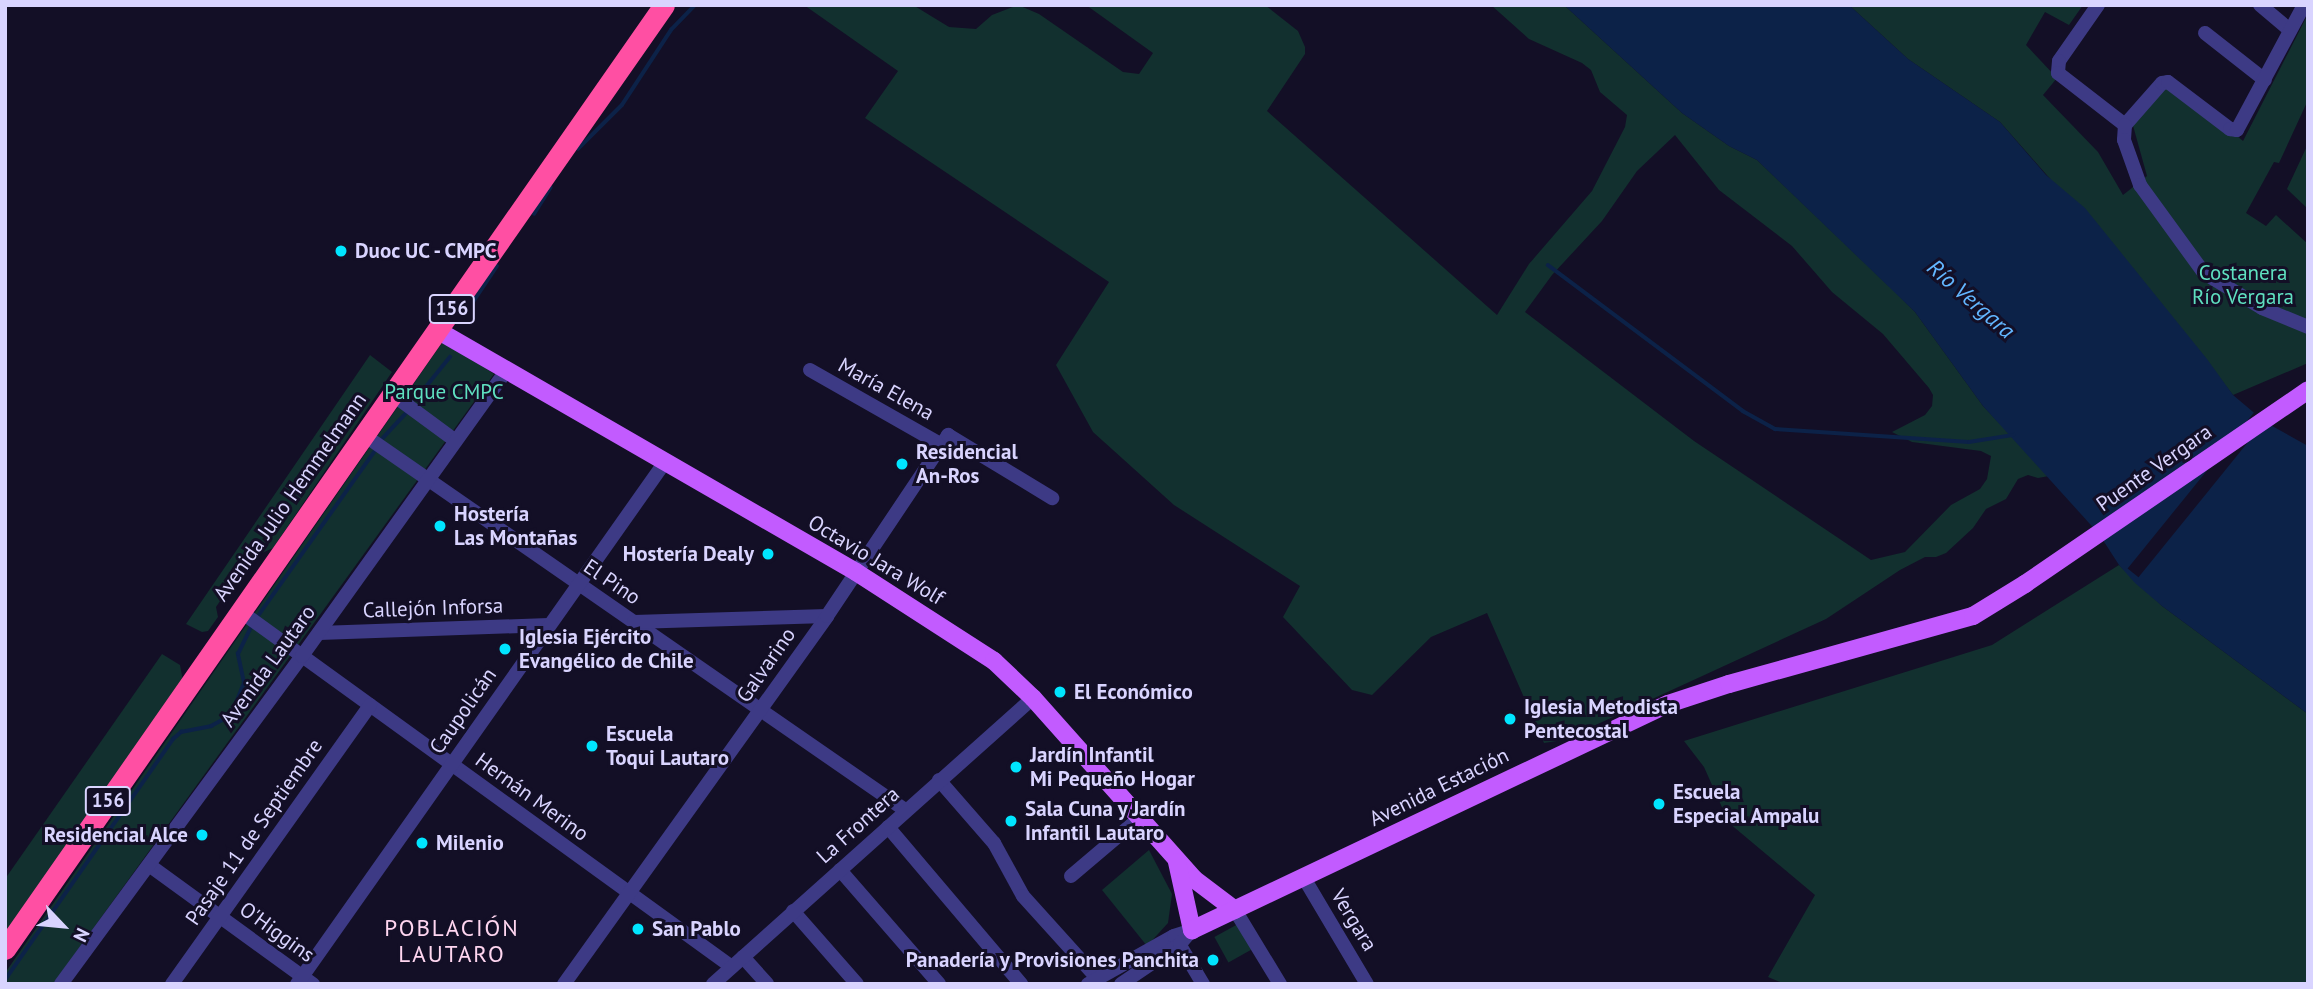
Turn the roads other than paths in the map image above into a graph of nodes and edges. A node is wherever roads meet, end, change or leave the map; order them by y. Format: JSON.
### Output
{"nodes":[{"id":1,"x":664,"y":5,"type":"edge"},
{"id":2,"x":2098,"y":5,"type":"edge"},
{"id":3,"x":2260,"y":5,"type":"edge"},
{"id":4,"x":2304,"y":5,"type":"edge"},
{"id":5,"x":2290,"y":30,"type":"junction"},
{"id":6,"x":2205,"y":33,"type":"dead end"},
{"id":7,"x":2265,"y":80,"type":"junction"},
{"id":8,"x":2125,"y":125,"type":"junction"},
{"id":9,"x":2308,"y":327,"type":"edge"},
{"id":10,"x":438,"y":330,"type":"junction"},
{"id":11,"x":810,"y":370,"type":"dead end"},
{"id":12,"x":506,"y":371,"type":"junction"},
{"id":13,"x":2308,"y":390,"type":"edge"},
{"id":14,"x":392,"y":394,"type":"junction"},
{"id":15,"x":364,"y":435,"type":"junction"},
{"id":16,"x":456,"y":440,"type":"junction"},
{"id":17,"x":945,"y":440,"type":"junction"},
{"id":18,"x":665,"y":462,"type":"junction"},
{"id":19,"x":428,"y":480,"type":"junction"},
{"id":20,"x":1052,"y":498,"type":"dead end"},
{"id":21,"x":856,"y":572,"type":"junction"},
{"id":22,"x":577,"y":584,"type":"junction"},
{"id":23,"x":2025,"y":584,"type":"joint"},
{"id":24,"x":240,"y":611,"type":"junction"},
{"id":25,"x":827,"y":615,"type":"junction"},
{"id":26,"x":634,"y":622,"type":"junction"},
{"id":27,"x":549,"y":625,"type":"junction"},
{"id":28,"x":319,"y":633,"type":"junction"},
{"id":29,"x":302,"y":656,"type":"junction"},
{"id":30,"x":1033,"y":698,"type":"junction"},
{"id":31,"x":370,"y":705,"type":"junction"},
{"id":32,"x":761,"y":708,"type":"junction"},
{"id":33,"x":452,"y":765,"type":"junction"},
{"id":34,"x":939,"y":780,"type":"junction"},
{"id":35,"x":905,"y":810,"type":"junction"},
{"id":36,"x":1137,"y":820,"type":"junction"},
{"id":37,"x":888,"y":827,"type":"junction"},
{"id":38,"x":1177,"y":862,"type":"junction"},
{"id":39,"x":149,"y":865,"type":"junction"},
{"id":40,"x":840,"y":870,"type":"junction"},
{"id":41,"x":1071,"y":876,"type":"dead end"},
{"id":42,"x":1304,"y":878,"type":"junction"},
{"id":43,"x":629,"y":892,"type":"junction"},
{"id":44,"x":1235,"y":910,"type":"junction"},
{"id":45,"x":793,"y":911,"type":"junction"},
{"id":46,"x":220,"y":916,"type":"junction"},
{"id":47,"x":1192,"y":930,"type":"junction"},
{"id":48,"x":1177,"y":940,"type":"junction"},
{"id":49,"x":5,"y":949,"type":"edge"},
{"id":50,"x":738,"y":962,"type":"junction"},
{"id":51,"x":1113,"y":969,"type":"junction"},
{"id":52,"x":304,"y":981,"type":"edge"},
{"id":53,"x":1092,"y":981,"type":"edge"},
{"id":54,"x":1123,"y":983,"type":"edge"},
{"id":55,"x":61,"y":984,"type":"edge"},
{"id":56,"x":172,"y":984,"type":"edge"},
{"id":57,"x":564,"y":984,"type":"edge"},
{"id":58,"x":713,"y":984,"type":"edge"},
{"id":59,"x":767,"y":984,"type":"edge"},
{"id":60,"x":857,"y":984,"type":"edge"},
{"id":61,"x":939,"y":984,"type":"edge"},
{"id":62,"x":1021,"y":984,"type":"edge"},
{"id":63,"x":1203,"y":984,"type":"edge"},
{"id":64,"x":1280,"y":984,"type":"edge"},
{"id":65,"x":1367,"y":984,"type":"edge"}],
"edges":[{"from":1,"to":10,"type":"highway","name":"Avenida Julio Hemmelmann","number":"156"},
{"from":2,"to":8,"type":"street"},
{"from":3,"to":5,"type":"street"},
{"from":4,"to":5,"type":"street"},
{"from":5,"to":7,"type":"street"},
{"from":6,"to":7,"type":"street"},
{"from":7,"to":8,"type":"street"},
{"from":8,"to":9,"type":"street"},
{"from":10,"to":12,"type":"main road","name":"Octavio Jara Wolf"},
{"from":10,"to":14,"type":"highway","name":"Avenida Julio Hemmelmann","number":"156"},
{"from":11,"to":17,"type":"street","name":"María Elena"},
{"from":12,"to":16,"type":"street","name":"Avenida Lautaro"},
{"from":12,"to":18,"type":"main road","name":"Octavio Jara Wolf"},
{"from":13,"to":23,"type":"main road","name":"Puente Vergara"},
{"from":14,"to":15,"type":"highway","name":"Avenida Julio Hemmelmann","number":"156"},
{"from":14,"to":16,"type":"street"},
{"from":15,"to":19,"type":"street","name":"El Pino"},
{"from":15,"to":24,"type":"highway","name":"Avenida Julio Hemmelmann","number":"156"},
{"from":16,"to":19,"type":"street","name":"Avenida Lautaro"},
{"from":17,"to":20,"type":"street","name":"María Elena"},
{"from":17,"to":21,"type":"street","name":"Galvarino"},
{"from":18,"to":21,"type":"main road","name":"Octavio Jara Wolf"},
{"from":18,"to":22,"type":"street","name":"Caupolicán"},
{"from":19,"to":22,"type":"street","name":"El Pino"},
{"from":19,"to":28,"type":"street","name":"Avenida Lautaro"},
{"from":21,"to":25,"type":"street","name":"Galvarino"},
{"from":21,"to":30,"type":"main road","name":"Octavio Jara Wolf"},
{"from":22,"to":26,"type":"street","name":"El Pino"},
{"from":22,"to":27,"type":"street","name":"Caupolicán"},
{"from":23,"to":42,"type":"main road","name":"Avenida Estación"},
{"from":24,"to":29,"type":"street","name":"Hernán Merino"},
{"from":24,"to":49,"type":"highway","name":"Avenida Julio Hemmelmann","number":"156"},
{"from":25,"to":26,"type":"street"},
{"from":25,"to":32,"type":"street","name":"Galvarino"},
{"from":26,"to":32,"type":"street","name":"El Pino"},
{"from":27,"to":28,"type":"street","name":"Callejón Inforsa"},
{"from":27,"to":33,"type":"street","name":"Caupolicán"},
{"from":28,"to":29,"type":"street","name":"Avenida Lautaro"},
{"from":29,"to":31,"type":"street","name":"Hernán Merino"},
{"from":29,"to":39,"type":"street","name":"Avenida Lautaro"},
{"from":30,"to":34,"type":"street","name":"La Frontera"},
{"from":30,"to":36,"type":"main road","name":"Octavio Jara Wolf"},
{"from":31,"to":33,"type":"street","name":"Hernán Merino"},
{"from":31,"to":46,"type":"street","name":"Pasaje 11 de Septiembre"},
{"from":32,"to":35,"type":"street","name":"El Pino"},
{"from":32,"to":43,"type":"street","name":"Galvarino"},
{"from":33,"to":43,"type":"street","name":"Hernán Merino"},
{"from":33,"to":52,"type":"street","name":"Caupolicán"},
{"from":34,"to":35,"type":"street","name":"La Frontera"},
{"from":34,"to":53,"type":"street"},
{"from":35,"to":37,"type":"street","name":"La Frontera"},
{"from":36,"to":38,"type":"main road","name":"Octavio Jara Wolf"},
{"from":36,"to":41,"type":"street"},
{"from":37,"to":40,"type":"street","name":"La Frontera"},
{"from":37,"to":62,"type":"street"},
{"from":38,"to":44,"type":"main road","name":"Octavio Jara Wolf"},
{"from":38,"to":47,"type":"main road"},
{"from":39,"to":46,"type":"street","name":"O'Higgins"},
{"from":39,"to":55,"type":"street","name":"Avenida Lautaro"},
{"from":40,"to":45,"type":"street","name":"La Frontera"},
{"from":40,"to":61,"type":"street"},
{"from":42,"to":44,"type":"main road","name":"Avenida Estación"},
{"from":42,"to":65,"type":"street","name":"Vergara"},
{"from":43,"to":50,"type":"street","name":"Hernán Merino"},
{"from":43,"to":57,"type":"street","name":"Galvarino"},
{"from":44,"to":47,"type":"main road","name":"Avenida Estación"},
{"from":44,"to":64,"type":"street"},
{"from":45,"to":50,"type":"street","name":"La Frontera"},
{"from":45,"to":60,"type":"street"},
{"from":46,"to":52,"type":"street","name":"O'Higgins"},
{"from":46,"to":56,"type":"street","name":"Pasaje 11 de Septiembre"},
{"from":47,"to":48,"type":"street","name":"Avenida Estación"},
{"from":48,"to":51,"type":"street","name":"Avenida Estación"},
{"from":48,"to":54,"type":"street","name":"Avenida Estación"},
{"from":48,"to":63,"type":"street"},
{"from":50,"to":58,"type":"street","name":"La Frontera"},
{"from":50,"to":59,"type":"street","name":"Hernán Merino"},
{"from":51,"to":53,"type":"street","name":"Avenida Estación"},
{"from":51,"to":54,"type":"street"}]}
